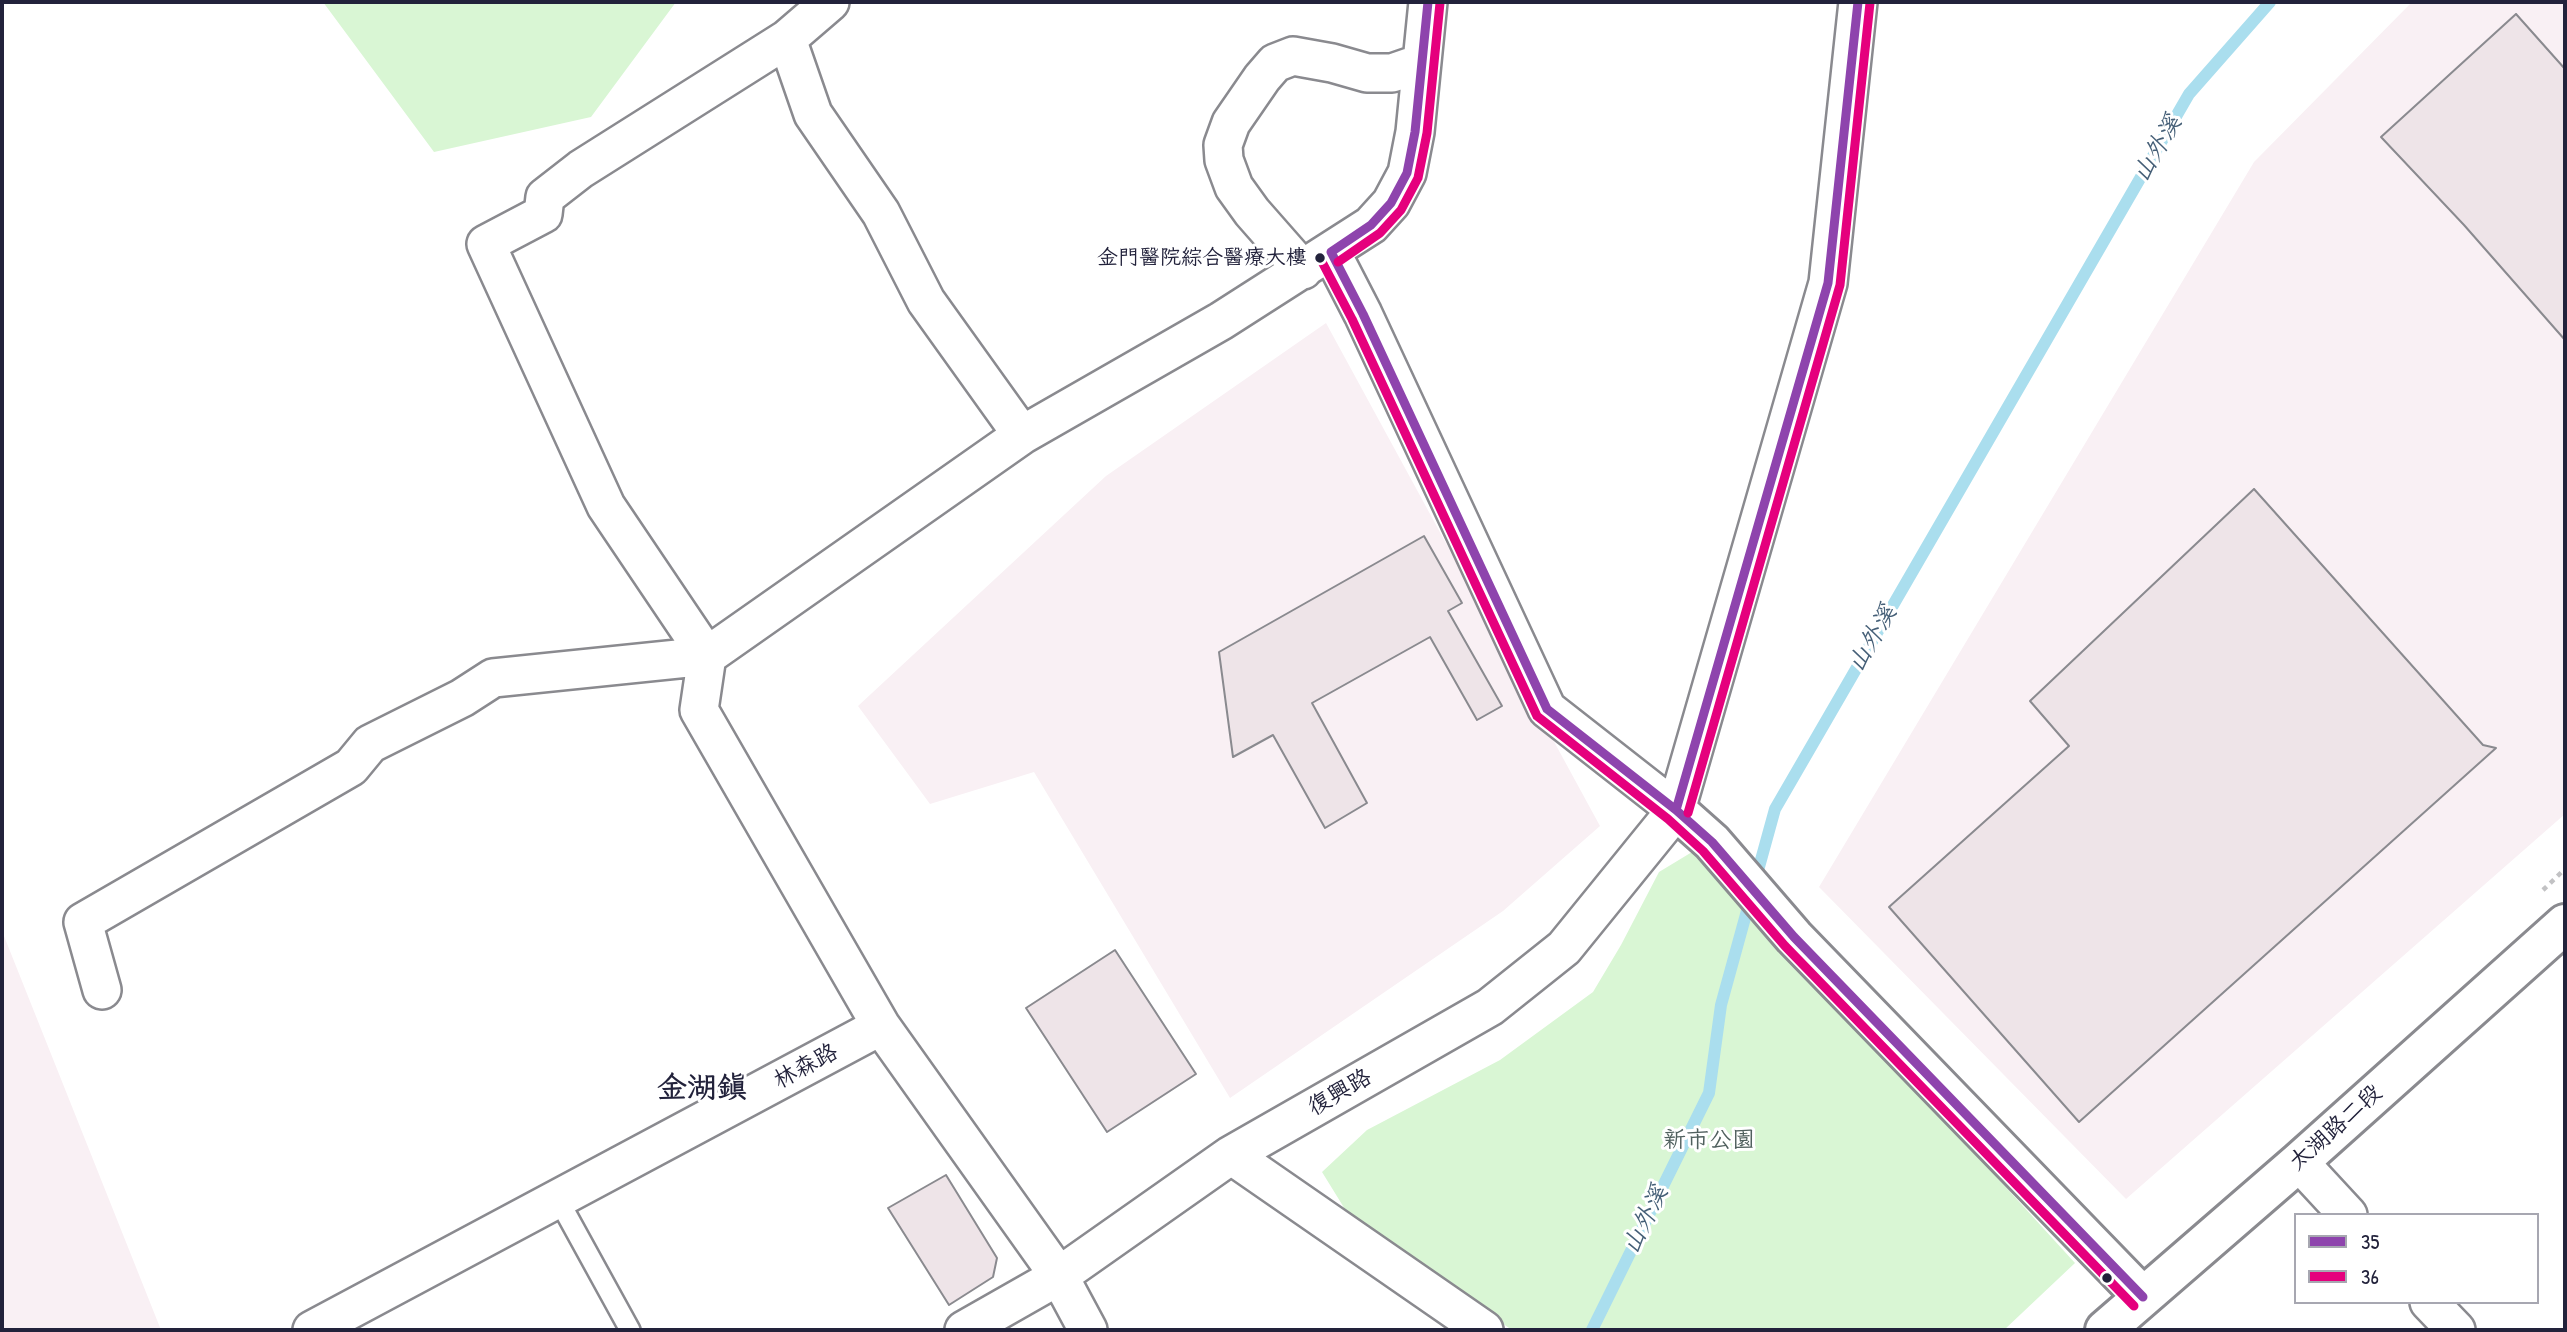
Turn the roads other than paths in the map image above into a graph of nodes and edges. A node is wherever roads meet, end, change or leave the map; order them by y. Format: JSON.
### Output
{"nodes":[{"id":1,"x":830,"y":2,"type":"edge"},
{"id":2,"x":1428,"y":2,"type":"edge"},
{"id":3,"x":1858,"y":2,"type":"edge"},
{"id":4,"x":787,"y":39,"type":"junction"},
{"id":5,"x":1421,"y":64,"type":"junction"},
{"id":6,"x":1317,"y":261,"type":"junction"},
{"id":7,"x":1022,"y":435,"type":"junction"},
{"id":8,"x":707,"y":656,"type":"junction"},
{"id":9,"x":1676,"y":810,"type":"junction"},
{"id":10,"x":2565,"y":924,"type":"edge"},
{"id":11,"x":102,"y":990,"type":"dead end"},
{"id":12,"x":881,"y":1026,"type":"junction"},
{"id":13,"x":1231,"y":1155,"type":"junction"},
{"id":14,"x":2299,"y":1162,"type":"junction"},
{"id":15,"x":558,"y":1199,"type":"junction"},
{"id":16,"x":2346,"y":1213,"type":"edge"},
{"id":17,"x":1059,"y":1276,"type":"junction"},
{"id":18,"x":2143,"y":1297,"type":"junction"},
{"id":19,"x":2432,"y":1304,"type":"edge"},
{"id":20,"x":312,"y":1330,"type":"edge"},
{"id":21,"x":630,"y":1330,"type":"edge"},
{"id":22,"x":964,"y":1330,"type":"edge"},
{"id":23,"x":1088,"y":1330,"type":"edge"},
{"id":24,"x":1484,"y":1330,"type":"edge"},
{"id":25,"x":2105,"y":1330,"type":"edge"},
{"id":26,"x":2456,"y":1330,"type":"edge"}],
"edges":[{"from":1,"to":4,"type":"street"},
{"from":2,"to":5,"type":"street"},
{"from":3,"to":9,"type":"street"},
{"from":4,"to":7,"type":"street"},
{"from":4,"to":8,"type":"street"},
{"from":5,"to":6,"type":"street"},
{"from":5,"to":6,"type":"street"},
{"from":6,"to":7,"type":"street"},
{"from":6,"to":9,"type":"street"},
{"from":7,"to":8,"type":"street"},
{"from":8,"to":11,"type":"street"},
{"from":8,"to":12,"type":"street"},
{"from":9,"to":13,"type":"street","name":"復興路"},
{"from":9,"to":18,"type":"street"},
{"from":10,"to":14,"type":"street","name":"太湖路二段"},
{"from":12,"to":15,"type":"street","name":"林森路"},
{"from":12,"to":17,"type":"street"},
{"from":13,"to":17,"type":"street","name":"復興路"},
{"from":13,"to":24,"type":"street"},
{"from":14,"to":16,"type":"street"},
{"from":14,"to":18,"type":"street","name":"太湖路二段"},
{"from":15,"to":20,"type":"street","name":"林森路"},
{"from":15,"to":21,"type":"lane"},
{"from":17,"to":22,"type":"street","name":"復興路"},
{"from":17,"to":23,"type":"street"},
{"from":18,"to":25,"type":"street","name":"太湖路二段"},
{"from":19,"to":26,"type":"street"}]}
